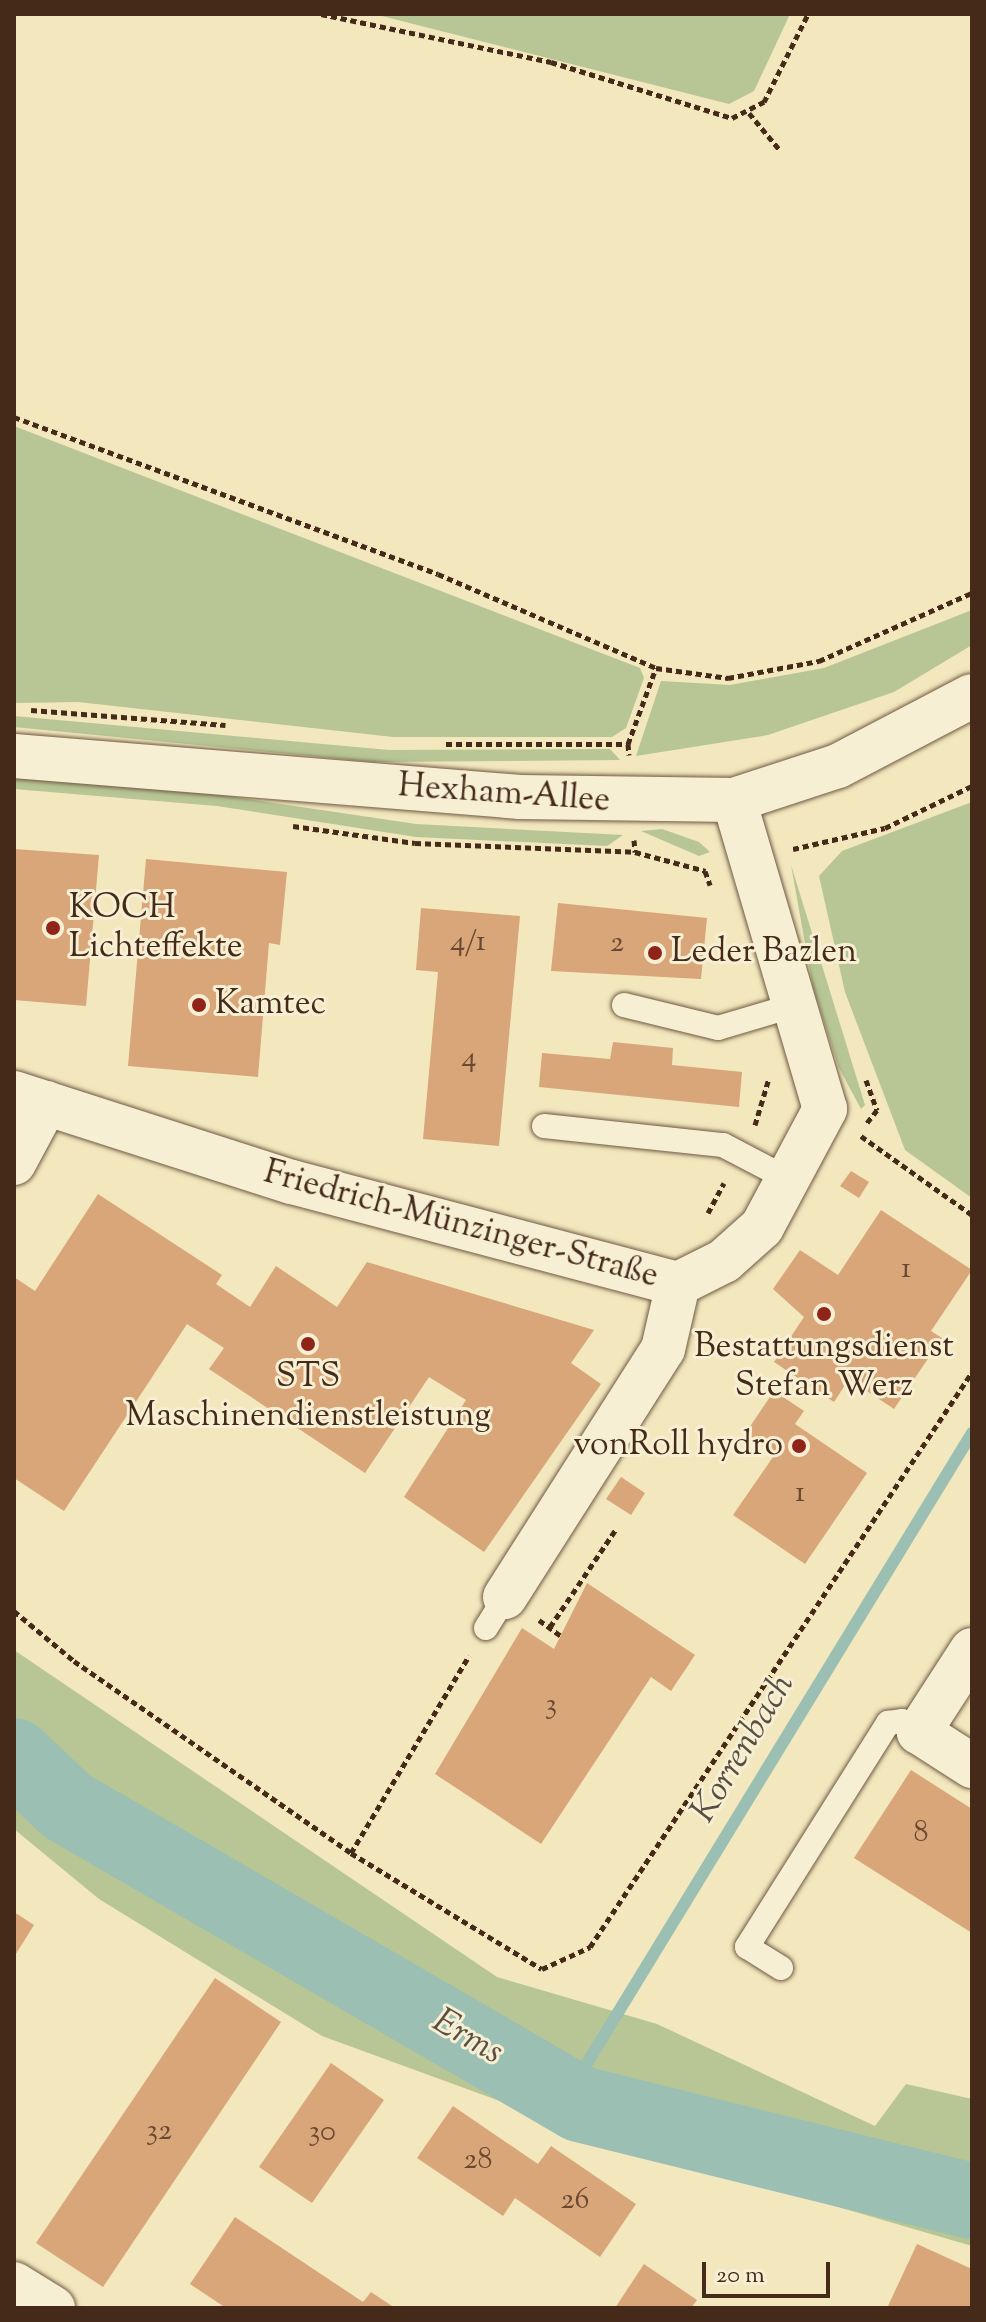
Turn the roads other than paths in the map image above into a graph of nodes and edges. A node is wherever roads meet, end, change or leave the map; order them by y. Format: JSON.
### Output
{"nodes":[{"id":1,"x":972,"y":696,"type":"edge"},
{"id":2,"x":14,"y":756,"type":"edge"},
{"id":3,"x":734,"y":800,"type":"junction"},
{"id":4,"x":624,"y":1005,"type":"dead end"},
{"id":5,"x":795,"y":1005,"type":"junction"},
{"id":6,"x":30,"y":1098,"type":"edge"},
{"id":7,"x":544,"y":1126,"type":"dead end"},
{"id":8,"x":14,"y":1163,"type":"edge"},
{"id":9,"x":788,"y":1179,"type":"junction"},
{"id":10,"x":678,"y":1284,"type":"junction"},
{"id":11,"x":496,"y":1612,"type":"road end"},
{"id":12,"x":972,"y":1650,"type":"edge"},
{"id":13,"x":919,"y":1732,"type":"junction"},
{"id":14,"x":972,"y":1766,"type":"edge"},
{"id":15,"x":781,"y":1968,"type":"dead end"},
{"id":16,"x":14,"y":2284,"type":"edge"},
{"id":17,"x":53,"y":2308,"type":"edge"}],
"edges":[{"from":1,"to":3,"type":"street","name":"Hexham-Allee"},
{"from":2,"to":3,"type":"street","name":"Hexham-Allee"},
{"from":3,"to":5,"type":"street","name":"Friedrich-Münzinger-Straße"},
{"from":4,"to":5,"type":"lane"},
{"from":5,"to":9,"type":"street","name":"Friedrich-Münzinger-Straße"},
{"from":6,"to":8,"type":"street","name":"Friedrich-Münzinger-Straße"},
{"from":6,"to":10,"type":"street","name":"Friedrich-Münzinger-Straße"},
{"from":7,"to":9,"type":"lane"},
{"from":9,"to":10,"type":"street","name":"Friedrich-Münzinger-Straße"},
{"from":10,"to":11,"type":"street"},
{"from":12,"to":13,"type":"street"},
{"from":13,"to":14,"type":"street"},
{"from":13,"to":15,"type":"lane"},
{"from":16,"to":17,"type":"street"}]}
